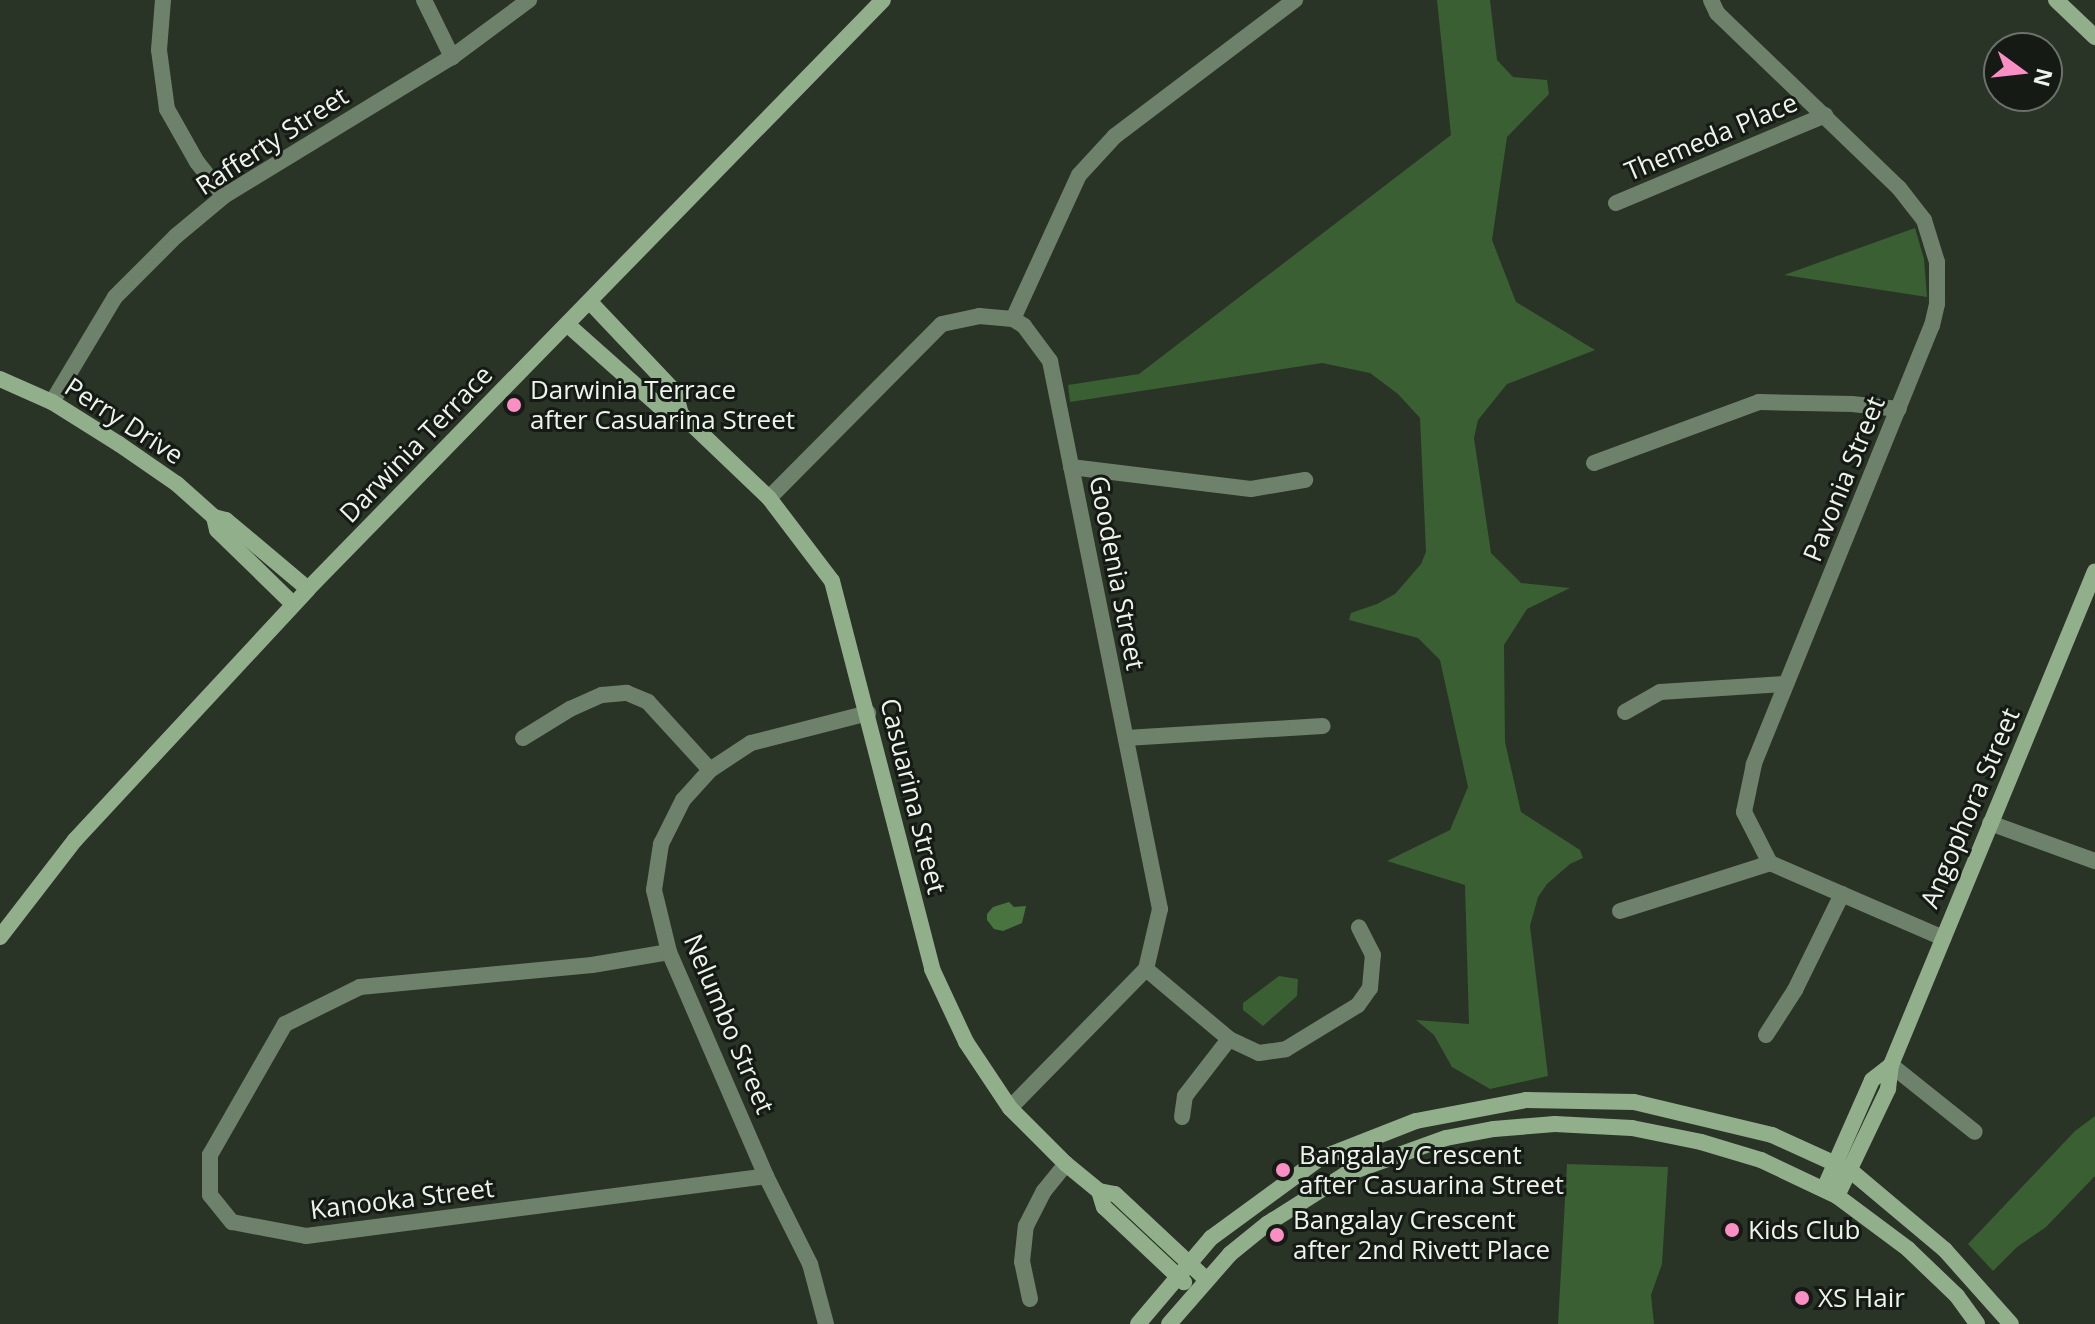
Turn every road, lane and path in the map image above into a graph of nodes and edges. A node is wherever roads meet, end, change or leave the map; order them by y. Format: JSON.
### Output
{"nodes":[{"id":1,"x":163,"y":0,"type":"edge"},
{"id":2,"x":424,"y":0,"type":"edge"},
{"id":3,"x":529,"y":0,"type":"edge"},
{"id":4,"x":883,"y":0,"type":"edge"},
{"id":5,"x":1295,"y":0,"type":"edge"},
{"id":6,"x":1711,"y":0,"type":"edge"},
{"id":7,"x":2056,"y":0,"type":"edge"},
{"id":8,"x":2095,"y":37,"type":"edge"},
{"id":9,"x":452,"y":57,"type":"junction"},
{"id":10,"x":1825,"y":115,"type":"junction"},
{"id":11,"x":224,"y":196,"type":"junction"},
{"id":12,"x":1616,"y":203,"type":"dead end"},
{"id":13,"x":590,"y":302,"type":"junction"},
{"id":14,"x":1013,"y":319,"type":"junction"},
{"id":15,"x":568,"y":325,"type":"junction"},
{"id":16,"x":0,"y":379,"type":"edge"},
{"id":17,"x":52,"y":402,"type":"junction"},
{"id":18,"x":1899,"y":409,"type":"junction"},
{"id":19,"x":681,"y":414,"type":"junction"},
{"id":20,"x":1594,"y":463,"type":"dead end"},
{"id":21,"x":1071,"y":467,"type":"junction"},
{"id":22,"x":1305,"y":480,"type":"dead end"},
{"id":23,"x":769,"y":498,"type":"junction"},
{"id":24,"x":214,"y":517,"type":"junction"},
{"id":25,"x":2095,"y":571,"type":"edge"},
{"id":26,"x":308,"y":589,"type":"junction"},
{"id":27,"x":293,"y":604,"type":"junction"},
{"id":28,"x":1785,"y":684,"type":"junction"},
{"id":29,"x":1625,"y":712,"type":"dead end"},
{"id":30,"x":868,"y":713,"type":"junction"},
{"id":31,"x":1323,"y":726,"type":"dead end"},
{"id":32,"x":523,"y":738,"type":"dead end"},
{"id":33,"x":1126,"y":738,"type":"junction"},
{"id":34,"x":710,"y":770,"type":"junction"},
{"id":35,"x":1990,"y":823,"type":"junction"},
{"id":36,"x":2095,"y":861,"type":"edge"},
{"id":37,"x":1770,"y":863,"type":"junction"},
{"id":38,"x":1842,"y":894,"type":"junction"},
{"id":39,"x":1620,"y":911,"type":"dead end"},
{"id":40,"x":1359,"y":927,"type":"dead end"},
{"id":41,"x":0,"y":937,"type":"edge"},
{"id":42,"x":1943,"y":938,"type":"junction"},
{"id":43,"x":669,"y":952,"type":"junction"},
{"id":44,"x":1146,"y":969,"type":"junction"},
{"id":45,"x":1766,"y":1035,"type":"dead end"},
{"id":46,"x":1229,"y":1039,"type":"junction"},
{"id":47,"x":1891,"y":1065,"type":"junction"},
{"id":48,"x":1010,"y":1108,"type":"junction"},
{"id":49,"x":1182,"y":1117,"type":"dead end"},
{"id":50,"x":1975,"y":1132,"type":"dead end"},
{"id":51,"x":1066,"y":1164,"type":"junction"},
{"id":52,"x":1844,"y":1168,"type":"junction"},
{"id":53,"x":766,"y":1176,"type":"junction"},
{"id":54,"x":1830,"y":1192,"type":"junction"},
{"id":55,"x":1183,"y":1269,"type":"junction"},
{"id":56,"x":1201,"y":1286,"type":"junction"},
{"id":57,"x":1030,"y":1299,"type":"dead end"},
{"id":58,"x":826,"y":1324,"type":"edge"},
{"id":59,"x":1138,"y":1324,"type":"edge"},
{"id":60,"x":1169,"y":1324,"type":"edge"},
{"id":61,"x":1977,"y":1324,"type":"edge"},
{"id":62,"x":2011,"y":1324,"type":"edge"}],
"edges":[{"from":1,"to":11,"type":"street"},
{"from":2,"to":9,"type":"street"},
{"from":3,"to":9,"type":"street","name":"Rafferty Street"},
{"from":4,"to":13,"type":"street","name":"Darwinia Terrace"},
{"from":5,"to":14,"type":"street"},
{"from":6,"to":10,"type":"street","name":"Pavonia Street"},
{"from":7,"to":8,"type":"street"},
{"from":9,"to":11,"type":"street","name":"Rafferty Street"},
{"from":10,"to":12,"type":"street","name":"Themeda Place"},
{"from":10,"to":18,"type":"street","name":"Pavonia Street"},
{"from":11,"to":17,"type":"street","name":"Rafferty Street"},
{"from":13,"to":15,"type":"street","name":"Darwinia Terrace"},
{"from":13,"to":19,"type":"street","name":"Casuarina Street"},
{"from":14,"to":21,"type":"street","name":"Goodenia Street"},
{"from":14,"to":23,"type":"street"},
{"from":15,"to":19,"type":"street","name":"Casuarina Street"},
{"from":15,"to":26,"type":"street","name":"Darwinia Terrace"},
{"from":16,"to":17,"type":"street","name":"Perry Drive"},
{"from":17,"to":24,"type":"street","name":"Perry Drive"},
{"from":18,"to":20,"type":"street"},
{"from":18,"to":28,"type":"street","name":"Pavonia Street"},
{"from":19,"to":23,"type":"street","name":"Casuarina Street"},
{"from":21,"to":22,"type":"street"},
{"from":21,"to":33,"type":"street","name":"Goodenia Street"},
{"from":23,"to":30,"type":"street","name":"Casuarina Street"},
{"from":24,"to":26,"type":"street","name":"Perry Drive"},
{"from":24,"to":27,"type":"street","name":"Perry Drive"},
{"from":25,"to":35,"type":"street","name":"Angophora Street"},
{"from":26,"to":27,"type":"street","name":"Darwinia Terrace"},
{"from":27,"to":41,"type":"street","name":"Darwinia Terrace"},
{"from":28,"to":29,"type":"street"},
{"from":28,"to":37,"type":"street","name":"Pavonia Street"},
{"from":30,"to":34,"type":"street","name":"Nelumbo Street"},
{"from":30,"to":48,"type":"street","name":"Casuarina Street"},
{"from":31,"to":33,"type":"street"},
{"from":32,"to":34,"type":"street"},
{"from":33,"to":44,"type":"street","name":"Goodenia Street"},
{"from":34,"to":43,"type":"street","name":"Nelumbo Street"},
{"from":35,"to":36,"type":"street"},
{"from":35,"to":42,"type":"street","name":"Angophora Street"},
{"from":37,"to":38,"type":"street"},
{"from":37,"to":39,"type":"street"},
{"from":38,"to":42,"type":"street"},
{"from":38,"to":45,"type":"street"},
{"from":40,"to":46,"type":"street"},
{"from":42,"to":47,"type":"street","name":"Angophora Street"},
{"from":43,"to":53,"type":"street","name":"Nelumbo Street"},
{"from":43,"to":53,"type":"street","name":"Kanooka Street"},
{"from":44,"to":46,"type":"street"},
{"from":44,"to":48,"type":"street","name":"Goodenia Street"},
{"from":46,"to":49,"type":"street"},
{"from":47,"to":50,"type":"street"},
{"from":47,"to":52,"type":"street","name":"Angophora Street"},
{"from":48,"to":51,"type":"street","name":"Casuarina Street"},
{"from":51,"to":55,"type":"street","name":"Casuarina Street"},
{"from":51,"to":57,"type":"street"},
{"from":52,"to":54,"type":"street","name":"Angophora Street"},
{"from":52,"to":55,"type":"street"},
{"from":52,"to":62,"type":"street"},
{"from":53,"to":58,"type":"street","name":"Nelumbo Street"},
{"from":54,"to":56,"type":"street"},
{"from":54,"to":61,"type":"street"},
{"from":55,"to":56,"type":"street","name":"Casuarina Street"},
{"from":55,"to":59,"type":"street"},
{"from":56,"to":60,"type":"street"}]}
